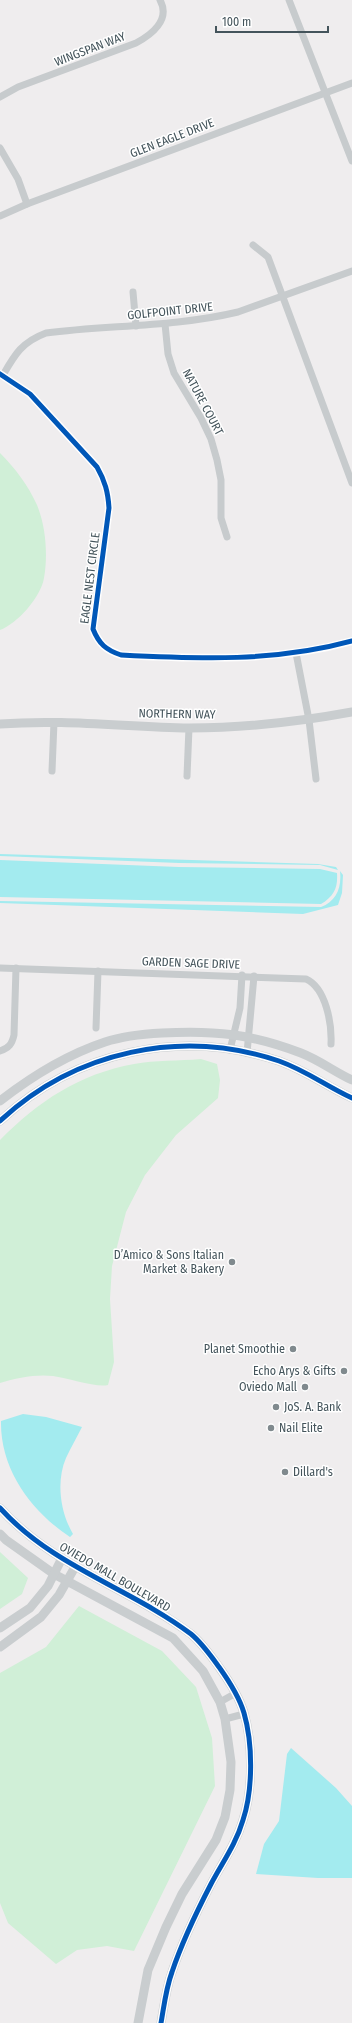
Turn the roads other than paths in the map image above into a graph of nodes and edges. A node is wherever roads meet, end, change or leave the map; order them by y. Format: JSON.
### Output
{"nodes":[{"id":1,"x":160,"y":0,"type":"edge"},
{"id":2,"x":289,"y":0,"type":"edge"},
{"id":3,"x":352,"y":83,"type":"edge"},
{"id":4,"x":326,"y":92,"type":"junction"},
{"id":5,"x":0,"y":97,"type":"edge"},
{"id":6,"x":0,"y":148,"type":"edge"},
{"id":7,"x":352,"y":161,"type":"edge"},
{"id":8,"x":27,"y":204,"type":"junction"},
{"id":9,"x":0,"y":216,"type":"edge"},
{"id":10,"x":253,"y":245,"type":"dead end"},
{"id":11,"x":352,"y":271,"type":"edge"},
{"id":12,"x":133,"y":292,"type":"dead end"},
{"id":13,"x":281,"y":296,"type":"junction"},
{"id":14,"x":165,"y":324,"type":"junction"},
{"id":15,"x":136,"y":326,"type":"junction"},
{"id":16,"x":1,"y":375,"type":"edge"},
{"id":17,"x":352,"y":483,"type":"edge"},
{"id":18,"x":227,"y":537,"type":"dead end"},
{"id":19,"x":352,"y":641,"type":"edge"},
{"id":20,"x":296,"y":653,"type":"junction"},
{"id":21,"x":352,"y":712,"type":"edge"},
{"id":22,"x":309,"y":720,"type":"junction"},
{"id":23,"x":54,"y":722,"type":"junction"},
{"id":24,"x":0,"y":724,"type":"edge"},
{"id":25,"x":189,"y":728,"type":"junction"},
{"id":26,"x":52,"y":771,"type":"dead end"},
{"id":27,"x":187,"y":776,"type":"dead end"},
{"id":28,"x":316,"y":779,"type":"dead end"},
{"id":29,"x":0,"y":968,"type":"edge"},
{"id":30,"x":16,"y":968,"type":"junction"},
{"id":31,"x":98,"y":971,"type":"junction"},
{"id":32,"x":242,"y":975,"type":"junction"},
{"id":33,"x":254,"y":976,"type":"junction"},
{"id":34,"x":240,"y":1008,"type":"junction"},
{"id":35,"x":252,"y":1010,"type":"junction"},
{"id":36,"x":96,"y":1028,"type":"dead end"},
{"id":37,"x":234,"y":1034,"type":"junction"},
{"id":38,"x":248,"y":1037,"type":"junction"},
{"id":39,"x":331,"y":1044,"type":"dead end"},
{"id":40,"x":230,"y":1050,"type":"junction"},
{"id":41,"x":0,"y":1051,"type":"edge"},
{"id":42,"x":247,"y":1053,"type":"junction"},
{"id":43,"x":352,"y":1080,"type":"edge"},
{"id":44,"x":352,"y":1098,"type":"edge"},
{"id":45,"x":0,"y":1101,"type":"edge"},
{"id":46,"x":0,"y":1121,"type":"edge"},
{"id":47,"x":0,"y":1508,"type":"edge"},
{"id":48,"x":0,"y":1534,"type":"edge"},
{"id":49,"x":61,"y":1560,"type":"junction"},
{"id":50,"x":75,"y":1567,"type":"junction"},
{"id":51,"x":54,"y":1574,"type":"junction"},
{"id":52,"x":68,"y":1580,"type":"junction"},
{"id":53,"x":0,"y":1628,"type":"edge"},
{"id":54,"x":0,"y":1647,"type":"edge"},
{"id":55,"x":236,"y":1693,"type":"junction"},
{"id":56,"x":220,"y":1702,"type":"junction"},
{"id":57,"x":244,"y":1714,"type":"junction"},
{"id":58,"x":225,"y":1719,"type":"junction"},
{"id":59,"x":138,"y":2023,"type":"edge"},
{"id":60,"x":161,"y":2023,"type":"edge"}],
"edges":[{"from":1,"to":5,"type":"street","name":"WINGSPAN WAY"},
{"from":2,"to":4,"type":"street"},
{"from":3,"to":4,"type":"street","name":"GLEN EAGLE DRIVE"},
{"from":4,"to":7,"type":"street"},
{"from":4,"to":8,"type":"street","name":"GLEN EAGLE DRIVE"},
{"from":6,"to":8,"type":"street"},
{"from":8,"to":9,"type":"street","name":"GLEN EAGLE DRIVE"},
{"from":10,"to":13,"type":"street"},
{"from":11,"to":13,"type":"street","name":"GOLFPOINT DRIVE"},
{"from":12,"to":15,"type":"street"},
{"from":13,"to":14,"type":"street","name":"GOLFPOINT DRIVE"},
{"from":13,"to":17,"type":"street"},
{"from":14,"to":15,"type":"street","name":"GOLFPOINT DRIVE"},
{"from":14,"to":18,"type":"street","name":"NATURE COURT"},
{"from":15,"to":16,"type":"street","name":"GOLFPOINT DRIVE"},
{"from":16,"to":20,"type":"street","name":"EAGLE NEST CIRCLE"},
{"from":19,"to":20,"type":"street","name":"EAGLE NEST CIRCLE"},
{"from":20,"to":22,"type":"street"},
{"from":21,"to":22,"type":"street","name":"NORTHERN WAY"},
{"from":22,"to":25,"type":"street","name":"NORTHERN WAY"},
{"from":22,"to":28,"type":"street"},
{"from":23,"to":24,"type":"street","name":"NORTHERN WAY"},
{"from":23,"to":25,"type":"street","name":"NORTHERN WAY"},
{"from":23,"to":26,"type":"street"},
{"from":25,"to":27,"type":"street"},
{"from":29,"to":30,"type":"street","name":"GARDEN SAGE DRIVE"},
{"from":30,"to":31,"type":"street","name":"GARDEN SAGE DRIVE"},
{"from":30,"to":41,"type":"street"},
{"from":31,"to":32,"type":"street","name":"GARDEN SAGE DRIVE"},
{"from":31,"to":36,"type":"street"},
{"from":32,"to":33,"type":"street","name":"GARDEN SAGE DRIVE"},
{"from":32,"to":34,"type":"street"},
{"from":33,"to":35,"type":"street"},
{"from":33,"to":39,"type":"street","name":"GARDEN SAGE DRIVE"},
{"from":34,"to":35,"type":"street"},
{"from":34,"to":37,"type":"street"},
{"from":35,"to":38,"type":"street"},
{"from":37,"to":38,"type":"street"},
{"from":37,"to":40,"type":"street"},
{"from":37,"to":45,"type":"street"},
{"from":38,"to":42,"type":"street"},
{"from":38,"to":43,"type":"street"},
{"from":40,"to":42,"type":"street"},
{"from":40,"to":46,"type":"street"},
{"from":42,"to":44,"type":"street"},
{"from":47,"to":49,"type":"street","name":"OVIEDO MALL BOULEVARD"},
{"from":48,"to":51,"type":"street","name":"OVIEDO MALL BOULEVARD"},
{"from":49,"to":50,"type":"street","name":"OVIEDO MALL BOULEVARD"},
{"from":49,"to":51,"type":"street"},
{"from":50,"to":52,"type":"street"},
{"from":50,"to":55,"type":"street","name":"OVIEDO MALL BOULEVARD"},
{"from":51,"to":52,"type":"street","name":"OVIEDO MALL BOULEVARD"},
{"from":51,"to":53,"type":"street"},
{"from":52,"to":54,"type":"street"},
{"from":52,"to":56,"type":"street","name":"OVIEDO MALL BOULEVARD"},
{"from":55,"to":56,"type":"street"},
{"from":55,"to":57,"type":"street","name":"OVIEDO MALL BOULEVARD"},
{"from":56,"to":58,"type":"street","name":"OVIEDO MALL BOULEVARD"},
{"from":57,"to":58,"type":"street"},
{"from":57,"to":60,"type":"street","name":"OVIEDO MALL BOULEVARD"},
{"from":58,"to":59,"type":"street","name":"OVIEDO MALL BOULEVARD"}]}
